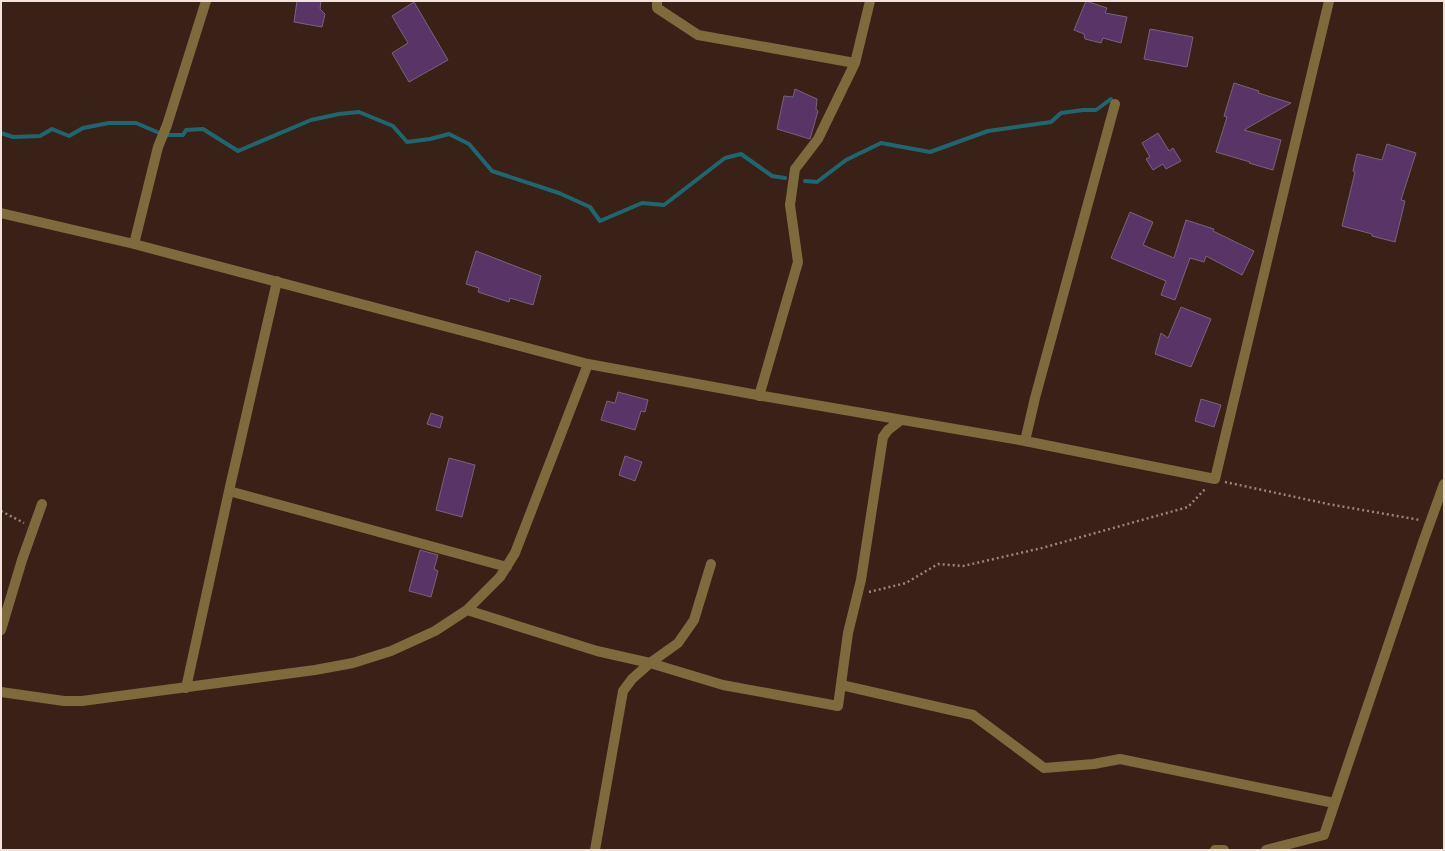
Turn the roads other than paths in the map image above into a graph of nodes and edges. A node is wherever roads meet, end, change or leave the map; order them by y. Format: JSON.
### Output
{"nodes":[{"id":1,"x":206,"y":1,"type":"edge"},
{"id":2,"x":657,"y":1,"type":"edge"},
{"id":3,"x":870,"y":1,"type":"edge"},
{"id":4,"x":1329,"y":1,"type":"edge"},
{"id":5,"x":855,"y":63,"type":"junction"},
{"id":6,"x":1115,"y":104,"type":"dead end"},
{"id":7,"x":1,"y":213,"type":"edge"},
{"id":8,"x":134,"y":244,"type":"junction"},
{"id":9,"x":277,"y":281,"type":"junction"},
{"id":10,"x":588,"y":364,"type":"junction"},
{"id":11,"x":759,"y":396,"type":"junction"},
{"id":12,"x":901,"y":420,"type":"junction"},
{"id":13,"x":1025,"y":441,"type":"junction"},
{"id":14,"x":1444,"y":484,"type":"edge"},
{"id":15,"x":229,"y":491,"type":"junction"},
{"id":16,"x":42,"y":504,"type":"dead end"},
{"id":17,"x":712,"y":564,"type":"dead end"},
{"id":18,"x":507,"y":567,"type":"junction"},
{"id":19,"x":467,"y":610,"type":"junction"},
{"id":20,"x":1,"y":630,"type":"edge"},
{"id":21,"x":650,"y":663,"type":"junction"},
{"id":22,"x":841,"y":685,"type":"junction"},
{"id":23,"x":186,"y":688,"type":"junction"},
{"id":24,"x":1,"y":692,"type":"edge"},
{"id":25,"x":1334,"y":803,"type":"junction"},
{"id":26,"x":595,"y":850,"type":"edge"},
{"id":27,"x":1215,"y":850,"type":"edge"},
{"id":28,"x":1224,"y":850,"type":"edge"},
{"id":29,"x":1266,"y":850,"type":"edge"}],
"edges":[{"from":1,"to":8,"type":"street"},
{"from":2,"to":5,"type":"street"},
{"from":3,"to":5,"type":"street"},
{"from":4,"to":13,"type":"street"},
{"from":5,"to":11,"type":"street"},
{"from":6,"to":13,"type":"street"},
{"from":7,"to":8,"type":"street"},
{"from":8,"to":9,"type":"street"},
{"from":9,"to":10,"type":"street"},
{"from":9,"to":15,"type":"street"},
{"from":10,"to":11,"type":"street"},
{"from":10,"to":18,"type":"street"},
{"from":11,"to":12,"type":"street"},
{"from":12,"to":13,"type":"street"},
{"from":12,"to":22,"type":"street"},
{"from":14,"to":25,"type":"street"},
{"from":15,"to":18,"type":"street"},
{"from":15,"to":23,"type":"street"},
{"from":16,"to":20,"type":"street"},
{"from":17,"to":21,"type":"street"},
{"from":18,"to":19,"type":"street"},
{"from":19,"to":21,"type":"street"},
{"from":19,"to":23,"type":"street"},
{"from":21,"to":22,"type":"street"},
{"from":21,"to":26,"type":"street"},
{"from":22,"to":25,"type":"street"},
{"from":23,"to":24,"type":"street"},
{"from":25,"to":29,"type":"street"},
{"from":27,"to":28,"type":"street"}]}
